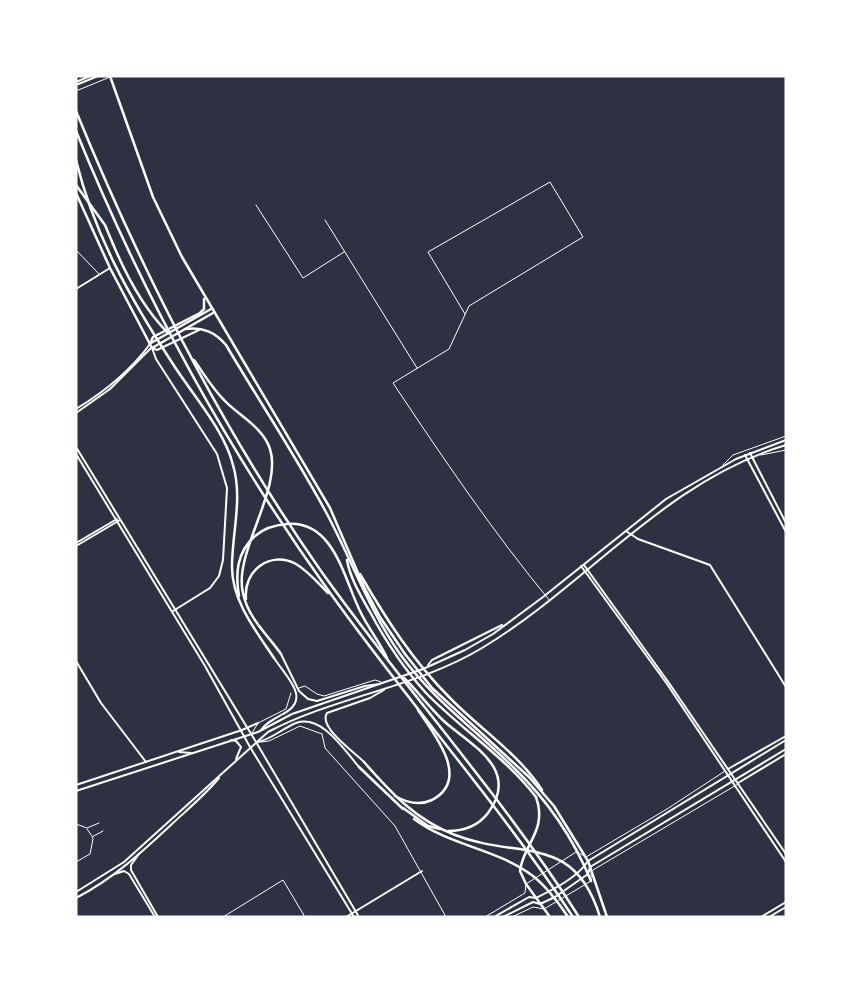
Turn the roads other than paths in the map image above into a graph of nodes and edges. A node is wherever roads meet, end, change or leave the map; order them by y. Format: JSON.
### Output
{"nodes":[{"id":1,"x":90,"y":76,"type":"edge"},
{"id":2,"x":98,"y":76,"type":"edge"},
{"id":3,"x":110,"y":76,"type":"edge"},
{"id":4,"x":76,"y":84,"type":"edge"},
{"id":5,"x":76,"y":91,"type":"edge"},
{"id":6,"x":76,"y":111,"type":"edge"},
{"id":7,"x":76,"y":131,"type":"edge"},
{"id":8,"x":76,"y":160,"type":"edge"},
{"id":9,"x":76,"y":185,"type":"edge"},
{"id":10,"x":76,"y":193,"type":"edge"},
{"id":11,"x":256,"y":206,"type":"dead end"},
{"id":12,"x":325,"y":220,"type":"dead end"},
{"id":13,"x":76,"y":250,"type":"edge"},
{"id":14,"x":344,"y":251,"type":"junction"},
{"id":15,"x":110,"y":268,"type":"junction"},
{"id":16,"x":100,"y":275,"type":"junction"},
{"id":17,"x":76,"y":289,"type":"edge"},
{"id":18,"x":203,"y":295,"type":"junction"},
{"id":19,"x":211,"y":309,"type":"junction"},
{"id":20,"x":213,"y":313,"type":"junction"},
{"id":21,"x":465,"y":314,"type":"junction"},
{"id":22,"x":186,"y":328,"type":"junction"},
{"id":23,"x":205,"y":329,"type":"junction"},
{"id":24,"x":170,"y":335,"type":"junction"},
{"id":25,"x":151,"y":346,"type":"junction"},
{"id":26,"x":188,"y":351,"type":"junction"},
{"id":27,"x":418,"y":368,"type":"junction"},
{"id":28,"x":76,"y":409,"type":"edge"},
{"id":29,"x":76,"y":413,"type":"edge"},
{"id":30,"x":786,"y":436,"type":"edge"},
{"id":31,"x":786,"y":440,"type":"edge"},
{"id":32,"x":786,"y":445,"type":"edge"},
{"id":33,"x":76,"y":447,"type":"edge"},
{"id":34,"x":786,"y":450,"type":"edge"},
{"id":35,"x":750,"y":452,"type":"junction"},
{"id":36,"x":76,"y":454,"type":"edge"},
{"id":37,"x":745,"y":455,"type":"junction"},
{"id":38,"x":758,"y":456,"type":"junction"},
{"id":39,"x":752,"y":458,"type":"junction"},
{"id":40,"x":748,"y":460,"type":"junction"},
{"id":41,"x":723,"y":465,"type":"junction"},
{"id":42,"x":118,"y":520,"type":"junction"},
{"id":43,"x":786,"y":523,"type":"edge"},
{"id":44,"x":626,"y":531,"type":"junction"},
{"id":45,"x":786,"y":532,"type":"edge"},
{"id":46,"x":630,"y":535,"type":"junction"},
{"id":47,"x":76,"y":543,"type":"edge"},
{"id":48,"x":76,"y":546,"type":"edge"},
{"id":49,"x":346,"y":556,"type":"junction"},
{"id":50,"x":354,"y":564,"type":"junction"},
{"id":51,"x":582,"y":565,"type":"junction"},
{"id":52,"x":587,"y":571,"type":"junction"},
{"id":53,"x":363,"y":588,"type":"junction"},
{"id":54,"x":545,"y":595,"type":"junction"},
{"id":55,"x":335,"y":600,"type":"junction"},
{"id":56,"x":550,"y":601,"type":"junction"},
{"id":57,"x":243,"y":608,"type":"junction"},
{"id":58,"x":173,"y":611,"type":"junction"},
{"id":59,"x":250,"y":612,"type":"junction"},
{"id":60,"x":280,"y":654,"type":"joint"},
{"id":61,"x":274,"y":658,"type":"joint"},
{"id":62,"x":76,"y":661,"type":"edge"},
{"id":63,"x":390,"y":663,"type":"junction"},
{"id":64,"x":423,"y":669,"type":"junction"},
{"id":65,"x":398,"y":674,"type":"junction"},
{"id":66,"x":410,"y":674,"type":"junction"},
{"id":67,"x":428,"y":675,"type":"junction"},
{"id":68,"x":414,"y":679,"type":"junction"},
{"id":69,"x":384,"y":683,"type":"junction"},
{"id":70,"x":786,"y":687,"type":"edge"},
{"id":71,"x":299,"y":688,"type":"dead end"},
{"id":72,"x":387,"y":688,"type":"junction"},
{"id":73,"x":291,"y":693,"type":"dead end"},
{"id":74,"x":410,"y":698,"type":"junction"},
{"id":75,"x":258,"y":723,"type":"junction"},
{"id":76,"x":246,"y":728,"type":"junction"},
{"id":77,"x":242,"y":730,"type":"junction"},
{"id":78,"x":260,"y":730,"type":"junction"},
{"id":79,"x":251,"y":734,"type":"junction"},
{"id":80,"x":244,"y":736,"type":"junction"},
{"id":81,"x":786,"y":736,"type":"edge"},
{"id":82,"x":786,"y":740,"type":"edge"},
{"id":83,"x":226,"y":741,"type":"junction"},
{"id":84,"x":256,"y":742,"type":"junction"},
{"id":85,"x":250,"y":747,"type":"junction"},
{"id":86,"x":786,"y":748,"type":"edge"},
{"id":87,"x":177,"y":751,"type":"junction"},
{"id":88,"x":191,"y":753,"type":"junction"},
{"id":89,"x":786,"y":754,"type":"edge"},
{"id":90,"x":146,"y":762,"type":"junction"},
{"id":91,"x":364,"y":762,"type":"joint"},
{"id":92,"x":234,"y":763,"type":"junction"},
{"id":93,"x":359,"y":767,"type":"joint"},
{"id":94,"x":726,"y":770,"type":"junction"},
{"id":95,"x":731,"y":773,"type":"junction"},
{"id":96,"x":728,"y":776,"type":"junction"},
{"id":97,"x":219,"y":778,"type":"junction"},
{"id":98,"x":736,"y":779,"type":"junction"},
{"id":99,"x":731,"y":782,"type":"junction"},
{"id":100,"x":738,"y":783,"type":"junction"},
{"id":101,"x":76,"y":785,"type":"edge"},
{"id":102,"x":530,"y":785,"type":"junction"},
{"id":103,"x":734,"y":786,"type":"junction"},
{"id":104,"x":76,"y":791,"type":"edge"},
{"id":105,"x":390,"y":793,"type":"junction"},
{"id":106,"x":536,"y":798,"type":"junction"},
{"id":107,"x":548,"y":798,"type":"junction"},
{"id":108,"x":403,"y":808,"type":"junction"},
{"id":109,"x":98,"y":823,"type":"dead end"},
{"id":110,"x":76,"y":824,"type":"edge"},
{"id":111,"x":87,"y":828,"type":"junction"},
{"id":112,"x":103,"y":831,"type":"dead end"},
{"id":113,"x":92,"y":836,"type":"junction"},
{"id":114,"x":576,"y":852,"type":"junction"},
{"id":115,"x":139,"y":854,"type":"junction"},
{"id":116,"x":786,"y":854,"type":"edge"},
{"id":117,"x":586,"y":857,"type":"junction"},
{"id":118,"x":588,"y":861,"type":"junction"},
{"id":119,"x":76,"y":862,"type":"edge"},
{"id":120,"x":786,"y":862,"type":"edge"},
{"id":121,"x":585,"y":866,"type":"junction"},
{"id":122,"x":590,"y":867,"type":"junction"},
{"id":123,"x":422,"y":871,"type":"junction"},
{"id":124,"x":592,"y":871,"type":"junction"},
{"id":125,"x":115,"y":874,"type":"junction"},
{"id":126,"x":588,"y":874,"type":"junction"},
{"id":127,"x":591,"y":881,"type":"junction"},
{"id":128,"x":526,"y":884,"type":"junction"},
{"id":129,"x":76,"y":892,"type":"edge"},
{"id":130,"x":76,"y":898,"type":"edge"},
{"id":131,"x":536,"y":898,"type":"junction"},
{"id":132,"x":786,"y":902,"type":"edge"},
{"id":133,"x":540,"y":904,"type":"junction"},
{"id":134,"x":786,"y":907,"type":"edge"},
{"id":135,"x":544,"y":909,"type":"junction"},
{"id":136,"x":356,"y":911,"type":"junction"},
{"id":137,"x":352,"y":913,"type":"junction"},
{"id":138,"x":157,"y":917,"type":"edge"},
{"id":139,"x":223,"y":917,"type":"edge"},
{"id":140,"x":305,"y":917,"type":"edge"},
{"id":141,"x":346,"y":917,"type":"edge"},
{"id":142,"x":354,"y":917,"type":"edge"},
{"id":143,"x":359,"y":917,"type":"edge"},
{"id":144,"x":446,"y":917,"type":"edge"},
{"id":145,"x":484,"y":917,"type":"edge"},
{"id":146,"x":494,"y":917,"type":"edge"},
{"id":147,"x":503,"y":917,"type":"edge"},
{"id":148,"x":512,"y":917,"type":"edge"},
{"id":149,"x":550,"y":917,"type":"edge"},
{"id":150,"x":568,"y":917,"type":"edge"},
{"id":151,"x":572,"y":917,"type":"edge"},
{"id":152,"x":579,"y":917,"type":"edge"},
{"id":153,"x":600,"y":917,"type":"edge"},
{"id":154,"x":607,"y":917,"type":"edge"},
{"id":155,"x":761,"y":917,"type":"edge"},
{"id":156,"x":769,"y":917,"type":"edge"}],
"edges":[{"from":1,"to":4,"type":"main road"},
{"from":2,"to":4,"type":"main road"},
{"from":3,"to":5,"type":"street"},
{"from":3,"to":18,"type":"highway"},
{"from":6,"to":26,"type":"highway"},
{"from":7,"to":24,"type":"highway"},
{"from":8,"to":57,"type":"highway"},
{"from":9,"to":24,"type":"highway"},
{"from":10,"to":15,"type":"highway"},
{"from":11,"to":14,"type":"street"},
{"from":12,"to":14,"type":"street"},
{"from":13,"to":16,"type":"street"},
{"from":14,"to":27,"type":"street"},
{"from":15,"to":16,"type":"main road"},
{"from":15,"to":25,"type":"highway"},
{"from":16,"to":17,"type":"main road"},
{"from":18,"to":19,"type":"highway"},
{"from":18,"to":25,"type":"highway"},
{"from":19,"to":20,"type":"highway"},
{"from":19,"to":25,"type":"highway"},
{"from":20,"to":22,"type":"highway"},
{"from":20,"to":50,"type":"highway"},
{"from":21,"to":21,"type":"street"},
{"from":21,"to":27,"type":"street"},
{"from":22,"to":23,"type":"highway"},
{"from":22,"to":25,"type":"highway"},
{"from":23,"to":25,"type":"main road"},
{"from":23,"to":49,"type":"highway"},
{"from":24,"to":55,"type":"highway"},
{"from":25,"to":28,"type":"main road"},
{"from":25,"to":29,"type":"main road"},
{"from":25,"to":58,"type":"main road"},
{"from":26,"to":59,"type":"highway"},
{"from":26,"to":63,"type":"highway"},
{"from":27,"to":54,"type":"street"},
{"from":30,"to":41,"type":"street"},
{"from":31,"to":35,"type":"main road"},
{"from":32,"to":38,"type":"main road"},
{"from":33,"to":42,"type":"main road"},
{"from":34,"to":38,"type":"street"},
{"from":35,"to":37,"type":"main road"},
{"from":35,"to":39,"type":"main road"},
{"from":36,"to":42,"type":"main road"},
{"from":37,"to":40,"type":"main road"},
{"from":37,"to":41,"type":"main road"},
{"from":38,"to":39,"type":"main road"},
{"from":39,"to":40,"type":"main road"},
{"from":39,"to":43,"type":"main road"},
{"from":40,"to":45,"type":"main road"},
{"from":40,"to":46,"type":"main road"},
{"from":41,"to":44,"type":"main road"},
{"from":42,"to":47,"type":"main road"},
{"from":42,"to":48,"type":"main road"},
{"from":42,"to":58,"type":"main road"},
{"from":44,"to":46,"type":"main road"},
{"from":44,"to":51,"type":"main road"},
{"from":46,"to":52,"type":"main road"},
{"from":46,"to":70,"type":"main road"},
{"from":49,"to":53,"type":"highway"},
{"from":49,"to":66,"type":"highway"},
{"from":50,"to":53,"type":"highway"},
{"from":50,"to":64,"type":"highway"},
{"from":51,"to":52,"type":"main road"},
{"from":51,"to":54,"type":"main road"},
{"from":52,"to":56,"type":"main road"},
{"from":52,"to":94,"type":"main road"},
{"from":53,"to":102,"type":"highway"},
{"from":53,"to":107,"type":"highway"},
{"from":54,"to":56,"type":"street"},
{"from":54,"to":64,"type":"main road"},
{"from":55,"to":59,"type":"highway"},
{"from":55,"to":74,"type":"highway"},
{"from":56,"to":67,"type":"main road"},
{"from":57,"to":61,"type":"highway"},
{"from":57,"to":63,"type":"highway"},
{"from":58,"to":76,"type":"main road"},
{"from":58,"to":77,"type":"main road"},
{"from":59,"to":60,"type":"highway"},
{"from":60,"to":69,"type":"main road"},
{"from":61,"to":78,"type":"main road"},
{"from":62,"to":90,"type":"main road"},
{"from":63,"to":65,"type":"highway"},
{"from":64,"to":66,"type":"main road"},
{"from":64,"to":67,"type":"highway"},
{"from":65,"to":108,"type":"highway"},
{"from":65,"to":152,"type":"highway"},
{"from":66,"to":68,"type":"highway"},
{"from":66,"to":69,"type":"main road"},
{"from":67,"to":68,"type":"main road"},
{"from":67,"to":107,"type":"highway"},
{"from":68,"to":72,"type":"main road"},
{"from":68,"to":106,"type":"highway"},
{"from":69,"to":71,"type":"street"},
{"from":69,"to":78,"type":"main road"},
{"from":72,"to":84,"type":"main road"},
{"from":72,"to":91,"type":"main road"},
{"from":73,"to":75,"type":"street"},
{"from":74,"to":105,"type":"highway"},
{"from":74,"to":151,"type":"highway"},
{"from":75,"to":76,"type":"main road"},
{"from":75,"to":79,"type":"street"},
{"from":76,"to":77,"type":"main road"},
{"from":76,"to":79,"type":"main road"},
{"from":77,"to":80,"type":"main road"},
{"from":77,"to":87,"type":"main road"},
{"from":78,"to":79,"type":"main road"},
{"from":79,"to":80,"type":"main road"},
{"from":79,"to":84,"type":"main road"},
{"from":80,"to":83,"type":"main road"},
{"from":80,"to":85,"type":"main road"},
{"from":81,"to":94,"type":"main road"},
{"from":82,"to":95,"type":"main road"},
{"from":83,"to":88,"type":"main road"},
{"from":83,"to":92,"type":"main road"},
{"from":84,"to":85,"type":"main road"},
{"from":84,"to":93,"type":"main road"},
{"from":84,"to":123,"type":"street"},
{"from":84,"to":136,"type":"main road"},
{"from":85,"to":92,"type":"main road"},
{"from":85,"to":137,"type":"main road"},
{"from":86,"to":98,"type":"main road"},
{"from":87,"to":88,"type":"main road"},
{"from":87,"to":90,"type":"main road"},
{"from":88,"to":104,"type":"main road"},
{"from":89,"to":100,"type":"main road"},
{"from":90,"to":101,"type":"main road"},
{"from":91,"to":105,"type":"highway"},
{"from":92,"to":97,"type":"main road"},
{"from":93,"to":108,"type":"highway"},
{"from":94,"to":95,"type":"main road"},
{"from":94,"to":96,"type":"main road"},
{"from":94,"to":117,"type":"street"},
{"from":95,"to":96,"type":"main road"},
{"from":95,"to":98,"type":"main road"},
{"from":96,"to":99,"type":"main road"},
{"from":96,"to":118,"type":"main road"},
{"from":97,"to":115,"type":"main road"},
{"from":97,"to":129,"type":"main road"},
{"from":98,"to":99,"type":"main road"},
{"from":98,"to":100,"type":"main road"},
{"from":99,"to":103,"type":"main road"},
{"from":99,"to":122,"type":"main road"},
{"from":100,"to":103,"type":"street"},
{"from":100,"to":116,"type":"main road"},
{"from":102,"to":106,"type":"highway"},
{"from":102,"to":114,"type":"highway"},
{"from":103,"to":120,"type":"main road"},
{"from":103,"to":124,"type":"street"},
{"from":105,"to":153,"type":"highway"},
{"from":106,"to":128,"type":"highway"},
{"from":107,"to":117,"type":"highway"},
{"from":108,"to":150,"type":"highway"},
{"from":109,"to":111,"type":"street"},
{"from":110,"to":111,"type":"street"},
{"from":111,"to":113,"type":"street"},
{"from":112,"to":113,"type":"street"},
{"from":113,"to":119,"type":"street"},
{"from":114,"to":117,"type":"street"},
{"from":114,"to":121,"type":"highway"},
{"from":114,"to":128,"type":"street"},
{"from":115,"to":125,"type":"main road"},
{"from":115,"to":138,"type":"main road"},
{"from":117,"to":118,"type":"highway"},
{"from":118,"to":121,"type":"main road"},
{"from":118,"to":122,"type":"highway"},
{"from":121,"to":126,"type":"highway"},
{"from":121,"to":131,"type":"main road"},
{"from":122,"to":124,"type":"highway"},
{"from":122,"to":126,"type":"main road"},
{"from":123,"to":136,"type":"main road"},
{"from":123,"to":144,"type":"street"},
{"from":124,"to":127,"type":"street"},
{"from":124,"to":154,"type":"highway"},
{"from":125,"to":130,"type":"main road"},
{"from":125,"to":138,"type":"main road"},
{"from":126,"to":127,"type":"highway"},
{"from":126,"to":133,"type":"main road"},
{"from":127,"to":135,"type":"street"},
{"from":128,"to":131,"type":"highway"},
{"from":128,"to":145,"type":"street"},
{"from":131,"to":133,"type":"highway"},
{"from":131,"to":146,"type":"main road"},
{"from":132,"to":155,"type":"main road"},
{"from":133,"to":135,"type":"highway"},
{"from":133,"to":147,"type":"main road"},
{"from":134,"to":156,"type":"main road"},
{"from":135,"to":148,"type":"street"},
{"from":135,"to":149,"type":"highway"},
{"from":136,"to":137,"type":"main road"},
{"from":136,"to":143,"type":"main road"},
{"from":137,"to":141,"type":"main road"},
{"from":137,"to":142,"type":"main road"},
{"from":139,"to":140,"type":"street"}]}
